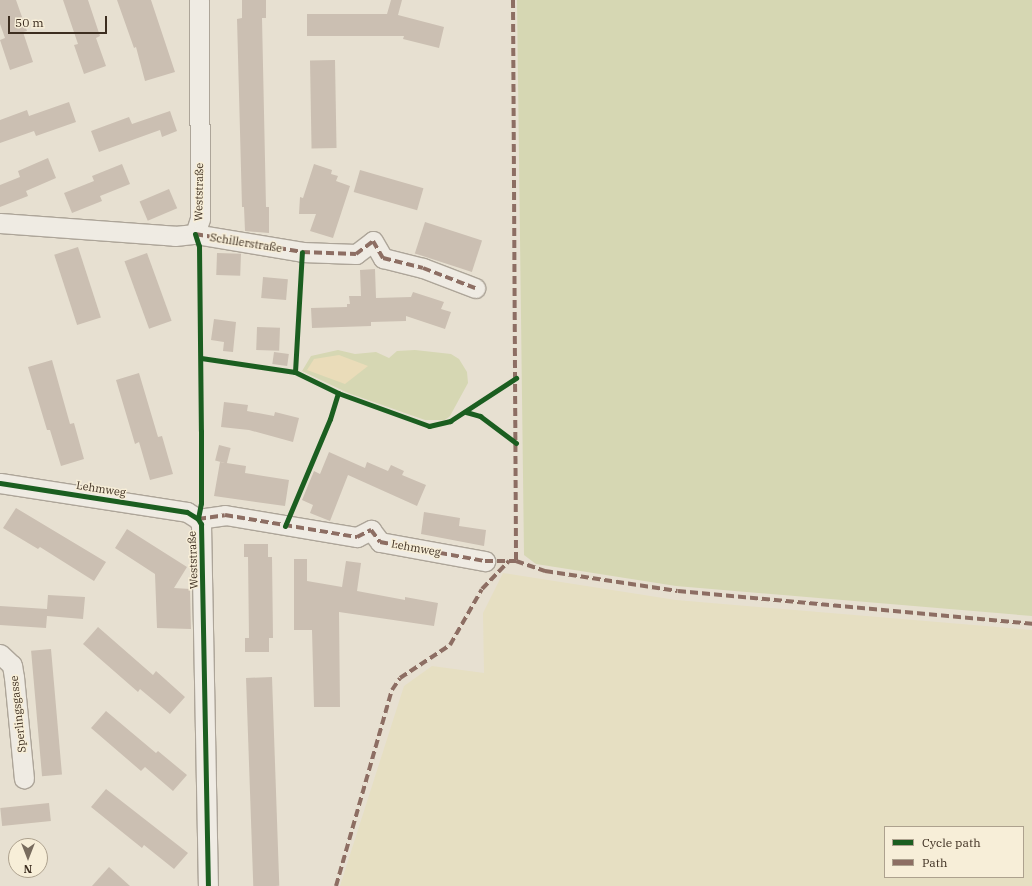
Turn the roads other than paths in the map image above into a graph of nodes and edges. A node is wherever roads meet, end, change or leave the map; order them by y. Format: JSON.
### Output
{"nodes":[{"id":1,"x":200,"y":0,"type":"edge"},
{"id":2,"x":0,"y":223,"type":"edge"},
{"id":3,"x":196,"y":234,"type":"junction"},
{"id":4,"x":475,"y":288,"type":"dead end"},
{"id":5,"x":0,"y":483,"type":"edge"},
{"id":6,"x":198,"y":518,"type":"junction"},
{"id":7,"x":485,"y":561,"type":"dead end"},
{"id":8,"x":0,"y":654,"type":"edge"},
{"id":9,"x":24,"y":779,"type":"dead end"},
{"id":10,"x":208,"y":886,"type":"edge"}],
"edges":[{"from":1,"to":3,"type":"street","name":"Weststraße"},
{"from":2,"to":3,"type":"street","name":"Schillerstraße"},
{"from":3,"to":4,"type":"street","name":"Schillerstraße"},
{"from":5,"to":6,"type":"street","name":"Lehmweg"},
{"from":6,"to":7,"type":"street","name":"Lehmweg"},
{"from":6,"to":10,"type":"street","name":"Weststraße"},
{"from":8,"to":9,"type":"street","name":"Sperlingsgasse"}]}
